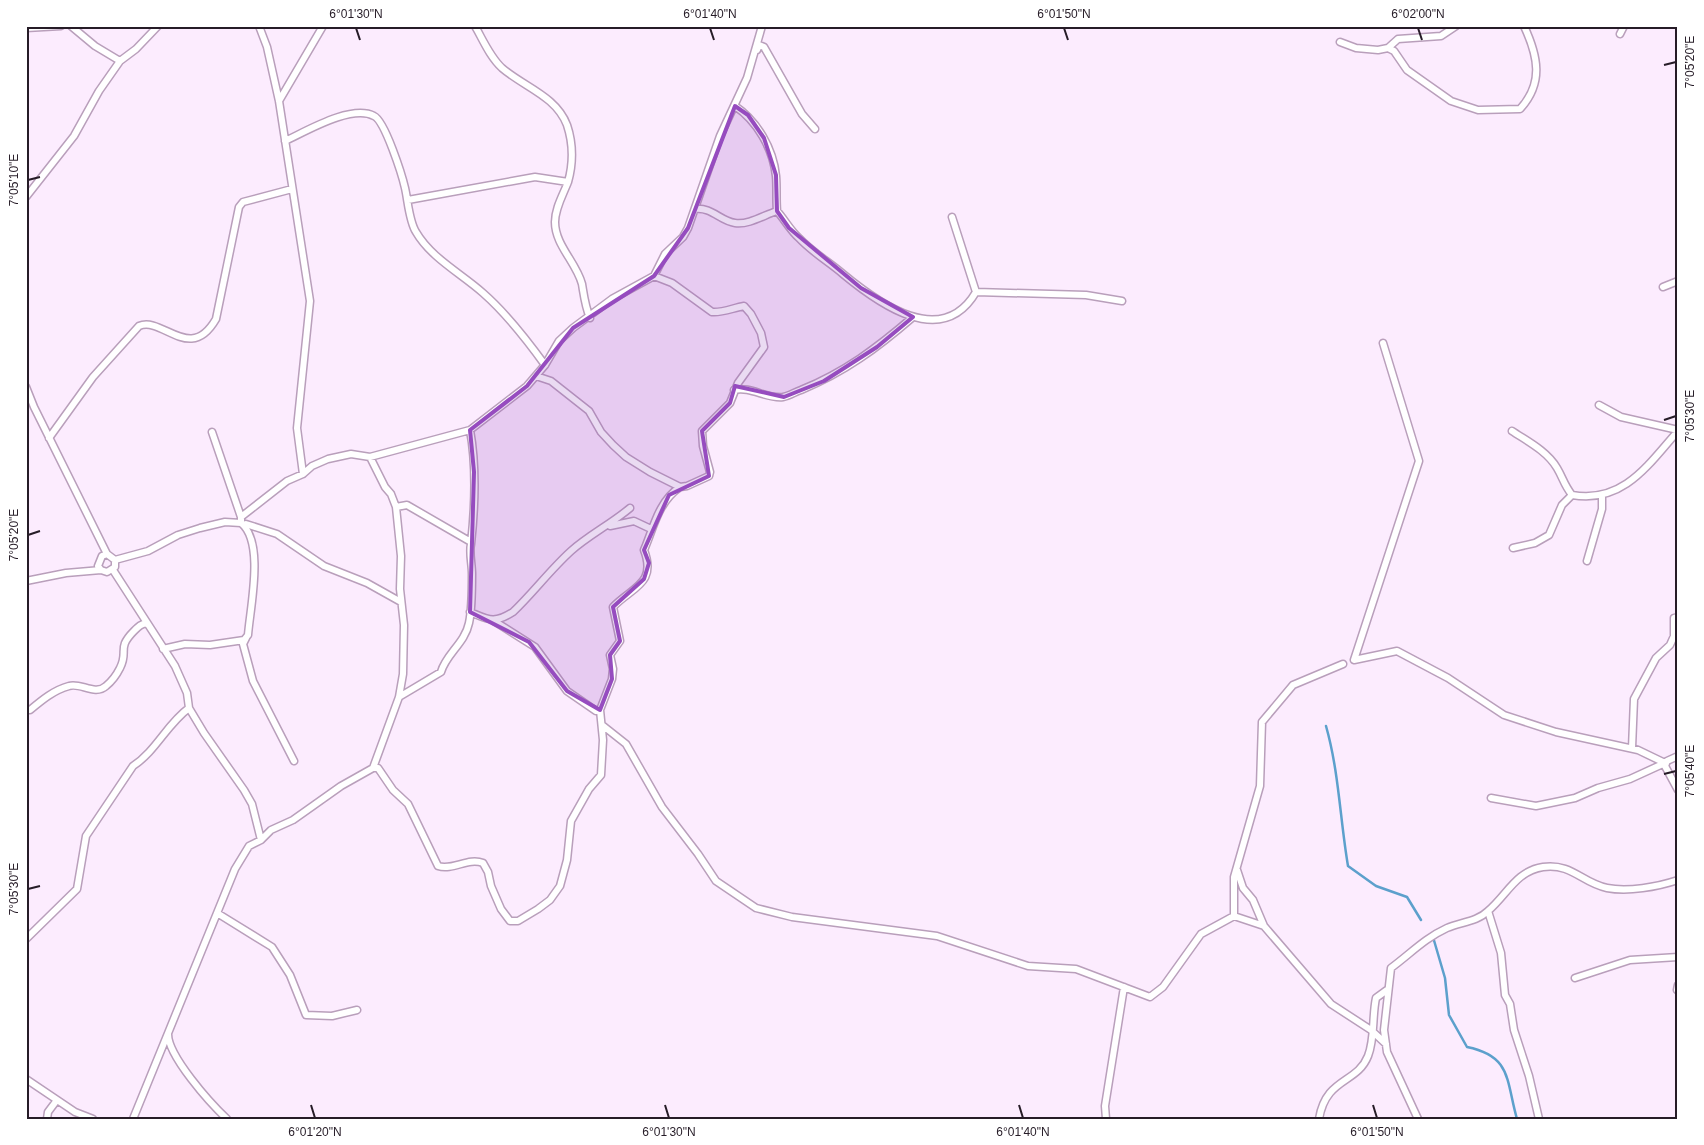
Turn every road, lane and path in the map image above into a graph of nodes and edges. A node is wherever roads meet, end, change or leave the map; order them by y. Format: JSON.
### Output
{"nodes":[{"id":1,"x":61,"y":26,"type":"edge"},
{"id":2,"x":71,"y":26,"type":"edge"},
{"id":3,"x":158,"y":26,"type":"edge"},
{"id":4,"x":259,"y":26,"type":"edge"},
{"id":5,"x":323,"y":26,"type":"edge"},
{"id":6,"x":475,"y":26,"type":"edge"},
{"id":7,"x":762,"y":26,"type":"edge"},
{"id":8,"x":1456,"y":26,"type":"edge"},
{"id":9,"x":1524,"y":26,"type":"edge"},
{"id":10,"x":1624,"y":26,"type":"edge"},
{"id":11,"x":26,"y":28,"type":"edge"},
{"id":12,"x":1620,"y":34,"type":"dead end"},
{"id":13,"x":1340,"y":42,"type":"dead end"},
{"id":14,"x":1388,"y":48,"type":"junction"},
{"id":15,"x":756,"y":51,"type":"junction"},
{"id":16,"x":120,"y":61,"type":"junction"},
{"id":17,"x":279,"y":101,"type":"junction"},
{"id":18,"x":735,"y":106,"type":"junction"},
{"id":19,"x":815,"y":129,"type":"dead end"},
{"id":20,"x":285,"y":141,"type":"junction"},
{"id":21,"x":568,"y":182,"type":"junction"},
{"id":22,"x":292,"y":189,"type":"junction"},
{"id":23,"x":26,"y":197,"type":"edge"},
{"id":24,"x":408,"y":200,"type":"junction"},
{"id":25,"x":695,"y":209,"type":"junction"},
{"id":26,"x":777,"y":211,"type":"junction"},
{"id":27,"x":952,"y":216,"type":"dead end"},
{"id":28,"x":654,"y":276,"type":"junction"},
{"id":29,"x":1678,"y":281,"type":"edge"},
{"id":30,"x":1663,"y":287,"type":"dead end"},
{"id":31,"x":976,"y":292,"type":"junction"},
{"id":32,"x":1122,"y":301,"type":"dead end"},
{"id":33,"x":913,"y":317,"type":"junction"},
{"id":34,"x":590,"y":318,"type":"junction"},
{"id":35,"x":1383,"y":343,"type":"dead end"},
{"id":36,"x":545,"y":365,"type":"junction"},
{"id":37,"x":536,"y":376,"type":"junction"},
{"id":38,"x":26,"y":387,"type":"edge"},
{"id":39,"x":734,"y":390,"type":"junction"},
{"id":40,"x":1599,"y":405,"type":"dead end"},
{"id":41,"x":470,"y":430,"type":"junction"},
{"id":42,"x":1512,"y":431,"type":"dead end"},
{"id":43,"x":1678,"y":431,"type":"edge"},
{"id":44,"x":212,"y":432,"type":"dead end"},
{"id":45,"x":49,"y":438,"type":"junction"},
{"id":46,"x":370,"y":457,"type":"junction"},
{"id":47,"x":303,"y":474,"type":"junction"},
{"id":48,"x":680,"y":487,"type":"junction"},
{"id":49,"x":1572,"y":495,"type":"junction"},
{"id":50,"x":1602,"y":496,"type":"junction"},
{"id":51,"x":396,"y":507,"type":"junction"},
{"id":52,"x":630,"y":508,"type":"dead end"},
{"id":53,"x":242,"y":522,"type":"junction"},
{"id":54,"x":608,"y":526,"type":"junction"},
{"id":55,"x":651,"y":529,"type":"junction"},
{"id":56,"x":471,"y":542,"type":"junction"},
{"id":57,"x":1513,"y":548,"type":"dead end"},
{"id":58,"x":106,"y":554,"type":"junction"},
{"id":59,"x":115,"y":560,"type":"junction"},
{"id":60,"x":1586,"y":561,"type":"dead end"},
{"id":61,"x":101,"y":570,"type":"junction"},
{"id":62,"x":113,"y":570,"type":"junction"},
{"id":63,"x":26,"y":581,"type":"edge"},
{"id":64,"x":401,"y":602,"type":"junction"},
{"id":65,"x":470,"y":612,"type":"junction"},
{"id":66,"x":1678,"y":617,"type":"edge"},
{"id":67,"x":494,"y":621,"type":"junction"},
{"id":68,"x":147,"y":623,"type":"junction"},
{"id":69,"x":248,"y":635,"type":"junction"},
{"id":70,"x":163,"y":649,"type":"junction"},
{"id":71,"x":1343,"y":664,"type":"dead end"},
{"id":72,"x":399,"y":697,"type":"junction"},
{"id":73,"x":190,"y":708,"type":"junction"},
{"id":74,"x":26,"y":710,"type":"edge"},
{"id":75,"x":600,"y":710,"type":"junction"},
{"id":76,"x":602,"y":725,"type":"junction"},
{"id":77,"x":1632,"y":748,"type":"junction"},
{"id":78,"x":1678,"y":756,"type":"edge"},
{"id":79,"x":294,"y":762,"type":"dead end"},
{"id":80,"x":1665,"y":763,"type":"junction"},
{"id":81,"x":374,"y":768,"type":"junction"},
{"id":82,"x":1678,"y":790,"type":"edge"},
{"id":83,"x":1491,"y":798,"type":"dead end"},
{"id":84,"x":261,"y":840,"type":"junction"},
{"id":85,"x":1237,"y":870,"type":"junction"},
{"id":86,"x":1678,"y":880,"type":"edge"},
{"id":87,"x":1488,"y":911,"type":"junction"},
{"id":88,"x":217,"y":913,"type":"junction"},
{"id":89,"x":1234,"y":916,"type":"junction"},
{"id":90,"x":1264,"y":926,"type":"junction"},
{"id":91,"x":26,"y":938,"type":"edge"},
{"id":92,"x":1678,"y":957,"type":"edge"},
{"id":93,"x":1575,"y":978,"type":"dead end"},
{"id":94,"x":1124,"y":987,"type":"junction"},
{"id":95,"x":1387,"y":990,"type":"junction"},
{"id":96,"x":357,"y":1010,"type":"dead end"},
{"id":97,"x":1371,"y":1030,"type":"junction"},
{"id":98,"x":168,"y":1033,"type":"junction"},
{"id":99,"x":1386,"y":1044,"type":"junction"},
{"id":100,"x":26,"y":1079,"type":"edge"},
{"id":101,"x":57,"y":1100,"type":"junction"},
{"id":102,"x":47,"y":1119,"type":"edge"},
{"id":103,"x":94,"y":1119,"type":"edge"},
{"id":104,"x":133,"y":1119,"type":"edge"},
{"id":105,"x":227,"y":1119,"type":"edge"},
{"id":106,"x":1106,"y":1119,"type":"edge"},
{"id":107,"x":1319,"y":1119,"type":"edge"},
{"id":108,"x":1418,"y":1119,"type":"edge"},
{"id":109,"x":1539,"y":1119,"type":"edge"}],
"edges":[{"from":1,"to":11,"type":"street"},
{"from":2,"to":16,"type":"street"},
{"from":3,"to":16,"type":"street"},
{"from":4,"to":17,"type":"street"},
{"from":5,"to":17,"type":"street"},
{"from":6,"to":21,"type":"street"},
{"from":7,"to":15,"type":"street"},
{"from":8,"to":14,"type":"street"},
{"from":9,"to":14,"type":"street"},
{"from":10,"to":12,"type":"street"},
{"from":13,"to":14,"type":"street"},
{"from":15,"to":18,"type":"street"},
{"from":15,"to":19,"type":"street"},
{"from":16,"to":23,"type":"street"},
{"from":17,"to":20,"type":"street"},
{"from":18,"to":25,"type":"street"},
{"from":18,"to":26,"type":"street"},
{"from":20,"to":22,"type":"street"},
{"from":20,"to":24,"type":"street"},
{"from":21,"to":24,"type":"street"},
{"from":21,"to":34,"type":"street"},
{"from":22,"to":45,"type":"street"},
{"from":22,"to":47,"type":"street"},
{"from":24,"to":36,"type":"street"},
{"from":25,"to":26,"type":"street"},
{"from":25,"to":28,"type":"street"},
{"from":26,"to":33,"type":"street"},
{"from":27,"to":31,"type":"street"},
{"from":28,"to":34,"type":"street"},
{"from":28,"to":39,"type":"street"},
{"from":29,"to":30,"type":"street"},
{"from":31,"to":32,"type":"street"},
{"from":31,"to":33,"type":"street"},
{"from":33,"to":39,"type":"street"},
{"from":34,"to":36,"type":"street"},
{"from":35,"to":77,"type":"street"},
{"from":36,"to":37,"type":"street"},
{"from":37,"to":41,"type":"street"},
{"from":37,"to":48,"type":"street"},
{"from":38,"to":45,"type":"street"},
{"from":39,"to":48,"type":"street"},
{"from":40,"to":43,"type":"street"},
{"from":41,"to":46,"type":"street"},
{"from":41,"to":56,"type":"street"},
{"from":42,"to":49,"type":"street"},
{"from":43,"to":50,"type":"street"},
{"from":44,"to":53,"type":"street"},
{"from":45,"to":58,"type":"street"},
{"from":46,"to":47,"type":"street"},
{"from":46,"to":51,"type":"street"},
{"from":47,"to":53,"type":"street"},
{"from":48,"to":55,"type":"street"},
{"from":49,"to":50,"type":"street"},
{"from":49,"to":57,"type":"street"},
{"from":50,"to":60,"type":"street"},
{"from":51,"to":56,"type":"street"},
{"from":51,"to":64,"type":"street"},
{"from":52,"to":54,"type":"street"},
{"from":53,"to":59,"type":"street"},
{"from":53,"to":64,"type":"street"},
{"from":53,"to":69,"type":"street"},
{"from":54,"to":55,"type":"street"},
{"from":54,"to":67,"type":"street"},
{"from":55,"to":75,"type":"street"},
{"from":56,"to":65,"type":"street"},
{"from":58,"to":59,"type":"street"},
{"from":58,"to":61,"type":"street"},
{"from":59,"to":62,"type":"street"},
{"from":61,"to":62,"type":"street"},
{"from":61,"to":63,"type":"street"},
{"from":62,"to":68,"type":"street"},
{"from":64,"to":72,"type":"street"},
{"from":65,"to":67,"type":"street"},
{"from":65,"to":72,"type":"street"},
{"from":66,"to":77,"type":"street"},
{"from":67,"to":75,"type":"street"},
{"from":68,"to":70,"type":"street"},
{"from":68,"to":74,"type":"street"},
{"from":69,"to":70,"type":"street"},
{"from":69,"to":79,"type":"street"},
{"from":70,"to":73,"type":"street"},
{"from":71,"to":85,"type":"street"},
{"from":72,"to":81,"type":"street"},
{"from":73,"to":84,"type":"street"},
{"from":73,"to":91,"type":"street"},
{"from":75,"to":76,"type":"street"},
{"from":76,"to":81,"type":"street"},
{"from":76,"to":94,"type":"street"},
{"from":77,"to":80,"type":"street"},
{"from":78,"to":80,"type":"street"},
{"from":80,"to":82,"type":"street"},
{"from":80,"to":83,"type":"street"},
{"from":81,"to":84,"type":"street"},
{"from":84,"to":88,"type":"street"},
{"from":85,"to":89,"type":"street"},
{"from":85,"to":90,"type":"street"},
{"from":86,"to":87,"type":"street"},
{"from":87,"to":95,"type":"street"},
{"from":87,"to":109,"type":"street"},
{"from":88,"to":96,"type":"street"},
{"from":88,"to":98,"type":"street"},
{"from":89,"to":90,"type":"street"},
{"from":89,"to":94,"type":"street"},
{"from":90,"to":97,"type":"street"},
{"from":92,"to":93,"type":"street"},
{"from":94,"to":106,"type":"street"},
{"from":95,"to":97,"type":"street"},
{"from":95,"to":99,"type":"street"},
{"from":97,"to":99,"type":"street"},
{"from":97,"to":107,"type":"street"},
{"from":98,"to":104,"type":"street"},
{"from":98,"to":105,"type":"street"},
{"from":99,"to":108,"type":"street"},
{"from":100,"to":101,"type":"street"},
{"from":101,"to":102,"type":"street"},
{"from":101,"to":103,"type":"street"}]}
